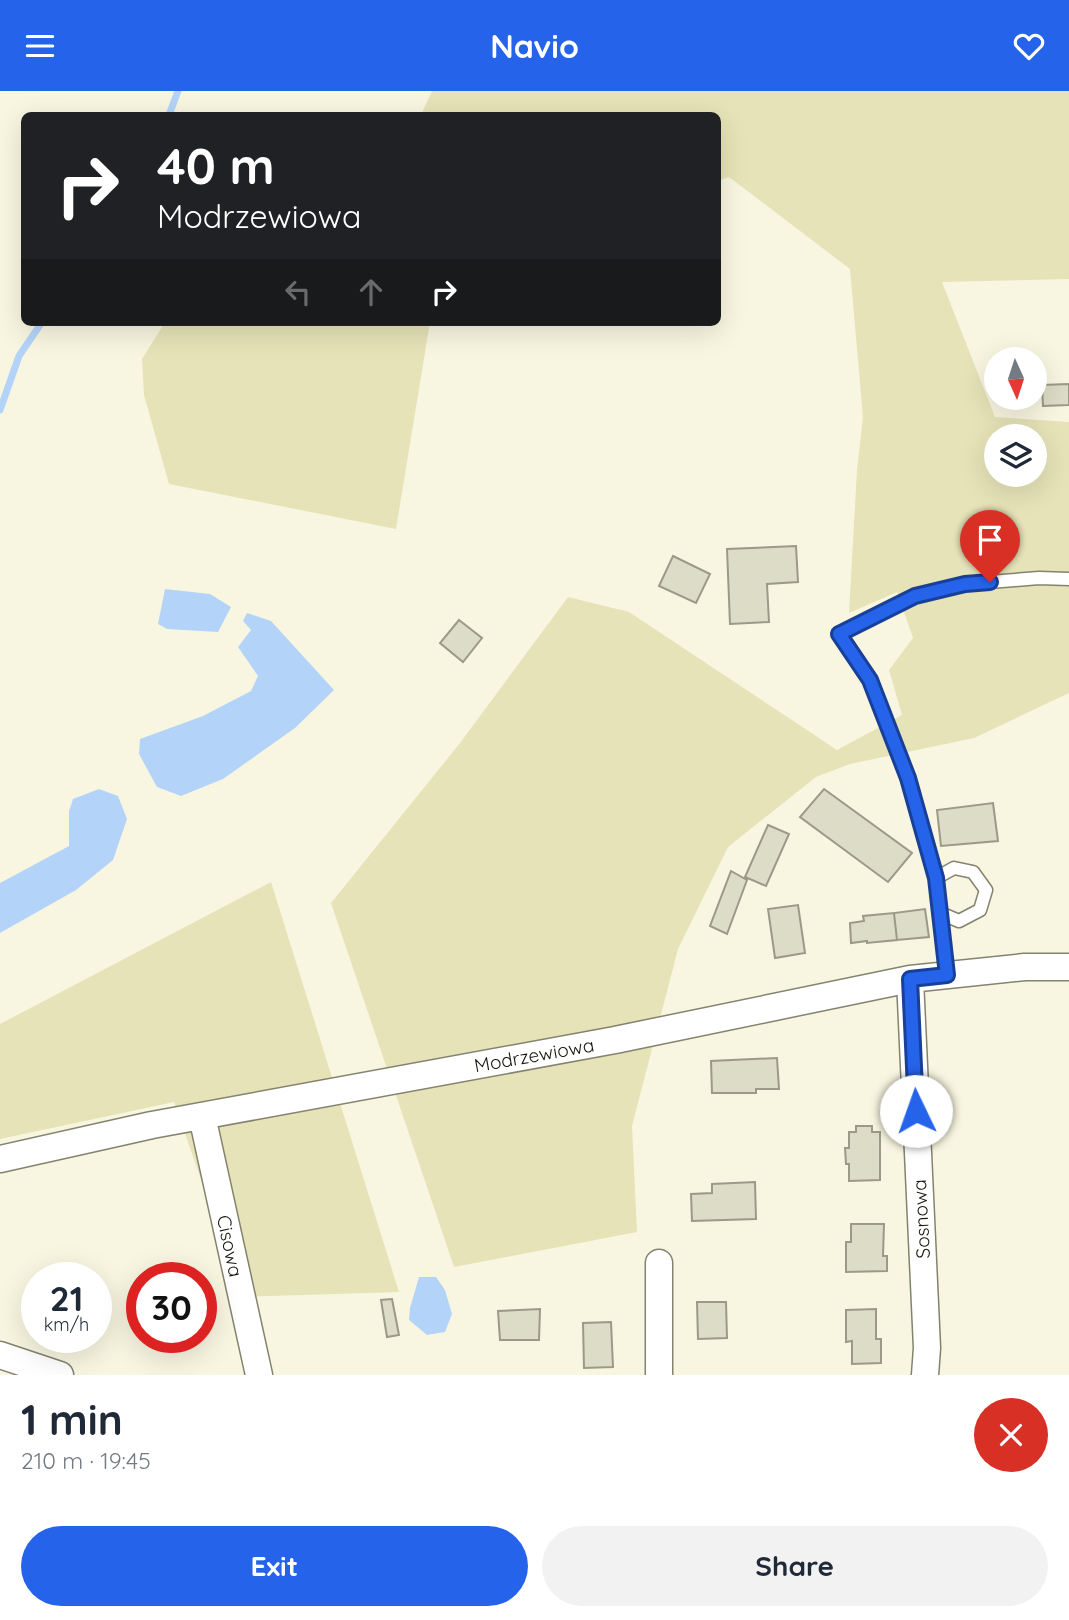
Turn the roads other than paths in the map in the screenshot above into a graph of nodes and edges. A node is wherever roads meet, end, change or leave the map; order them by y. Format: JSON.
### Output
{"nodes":[{"id":1,"x":1069,"y":579,"type":"edge"},
{"id":2,"x":936,"y":878,"type":"junction"},
{"id":3,"x":940,"y":913,"type":"junction"},
{"id":4,"x":1069,"y":967,"type":"edge"},
{"id":5,"x":947,"y":975,"type":"junction"},
{"id":6,"x":910,"y":979,"type":"junction"},
{"id":7,"x":202,"y":1116,"type":"junction"},
{"id":8,"x":0,"y":1159,"type":"edge"},
{"id":9,"x":659,"y":1263,"type":"dead end"},
{"id":10,"x":0,"y":1355,"type":"edge"},
{"id":11,"x":60,"y":1375,"type":"edge"},
{"id":12,"x":259,"y":1375,"type":"edge"},
{"id":13,"x":659,"y":1375,"type":"edge"},
{"id":14,"x":925,"y":1375,"type":"edge"}],
"edges":[{"from":1,"to":2,"type":"lane"},
{"from":2,"to":3,"type":"lane"},
{"from":2,"to":3,"type":"lane"},
{"from":3,"to":5,"type":"lane"},
{"from":4,"to":5,"type":"street","name":"Modrzewiowa"},
{"from":5,"to":6,"type":"street","name":"Modrzewiowa"},
{"from":6,"to":7,"type":"street","name":"Modrzewiowa"},
{"from":6,"to":14,"type":"street","name":"Sosnowa"},
{"from":7,"to":8,"type":"street","name":"Modrzewiowa"},
{"from":7,"to":12,"type":"street","name":"Cisowa"},
{"from":9,"to":13,"type":"street"},
{"from":10,"to":11,"type":"street"}]}
